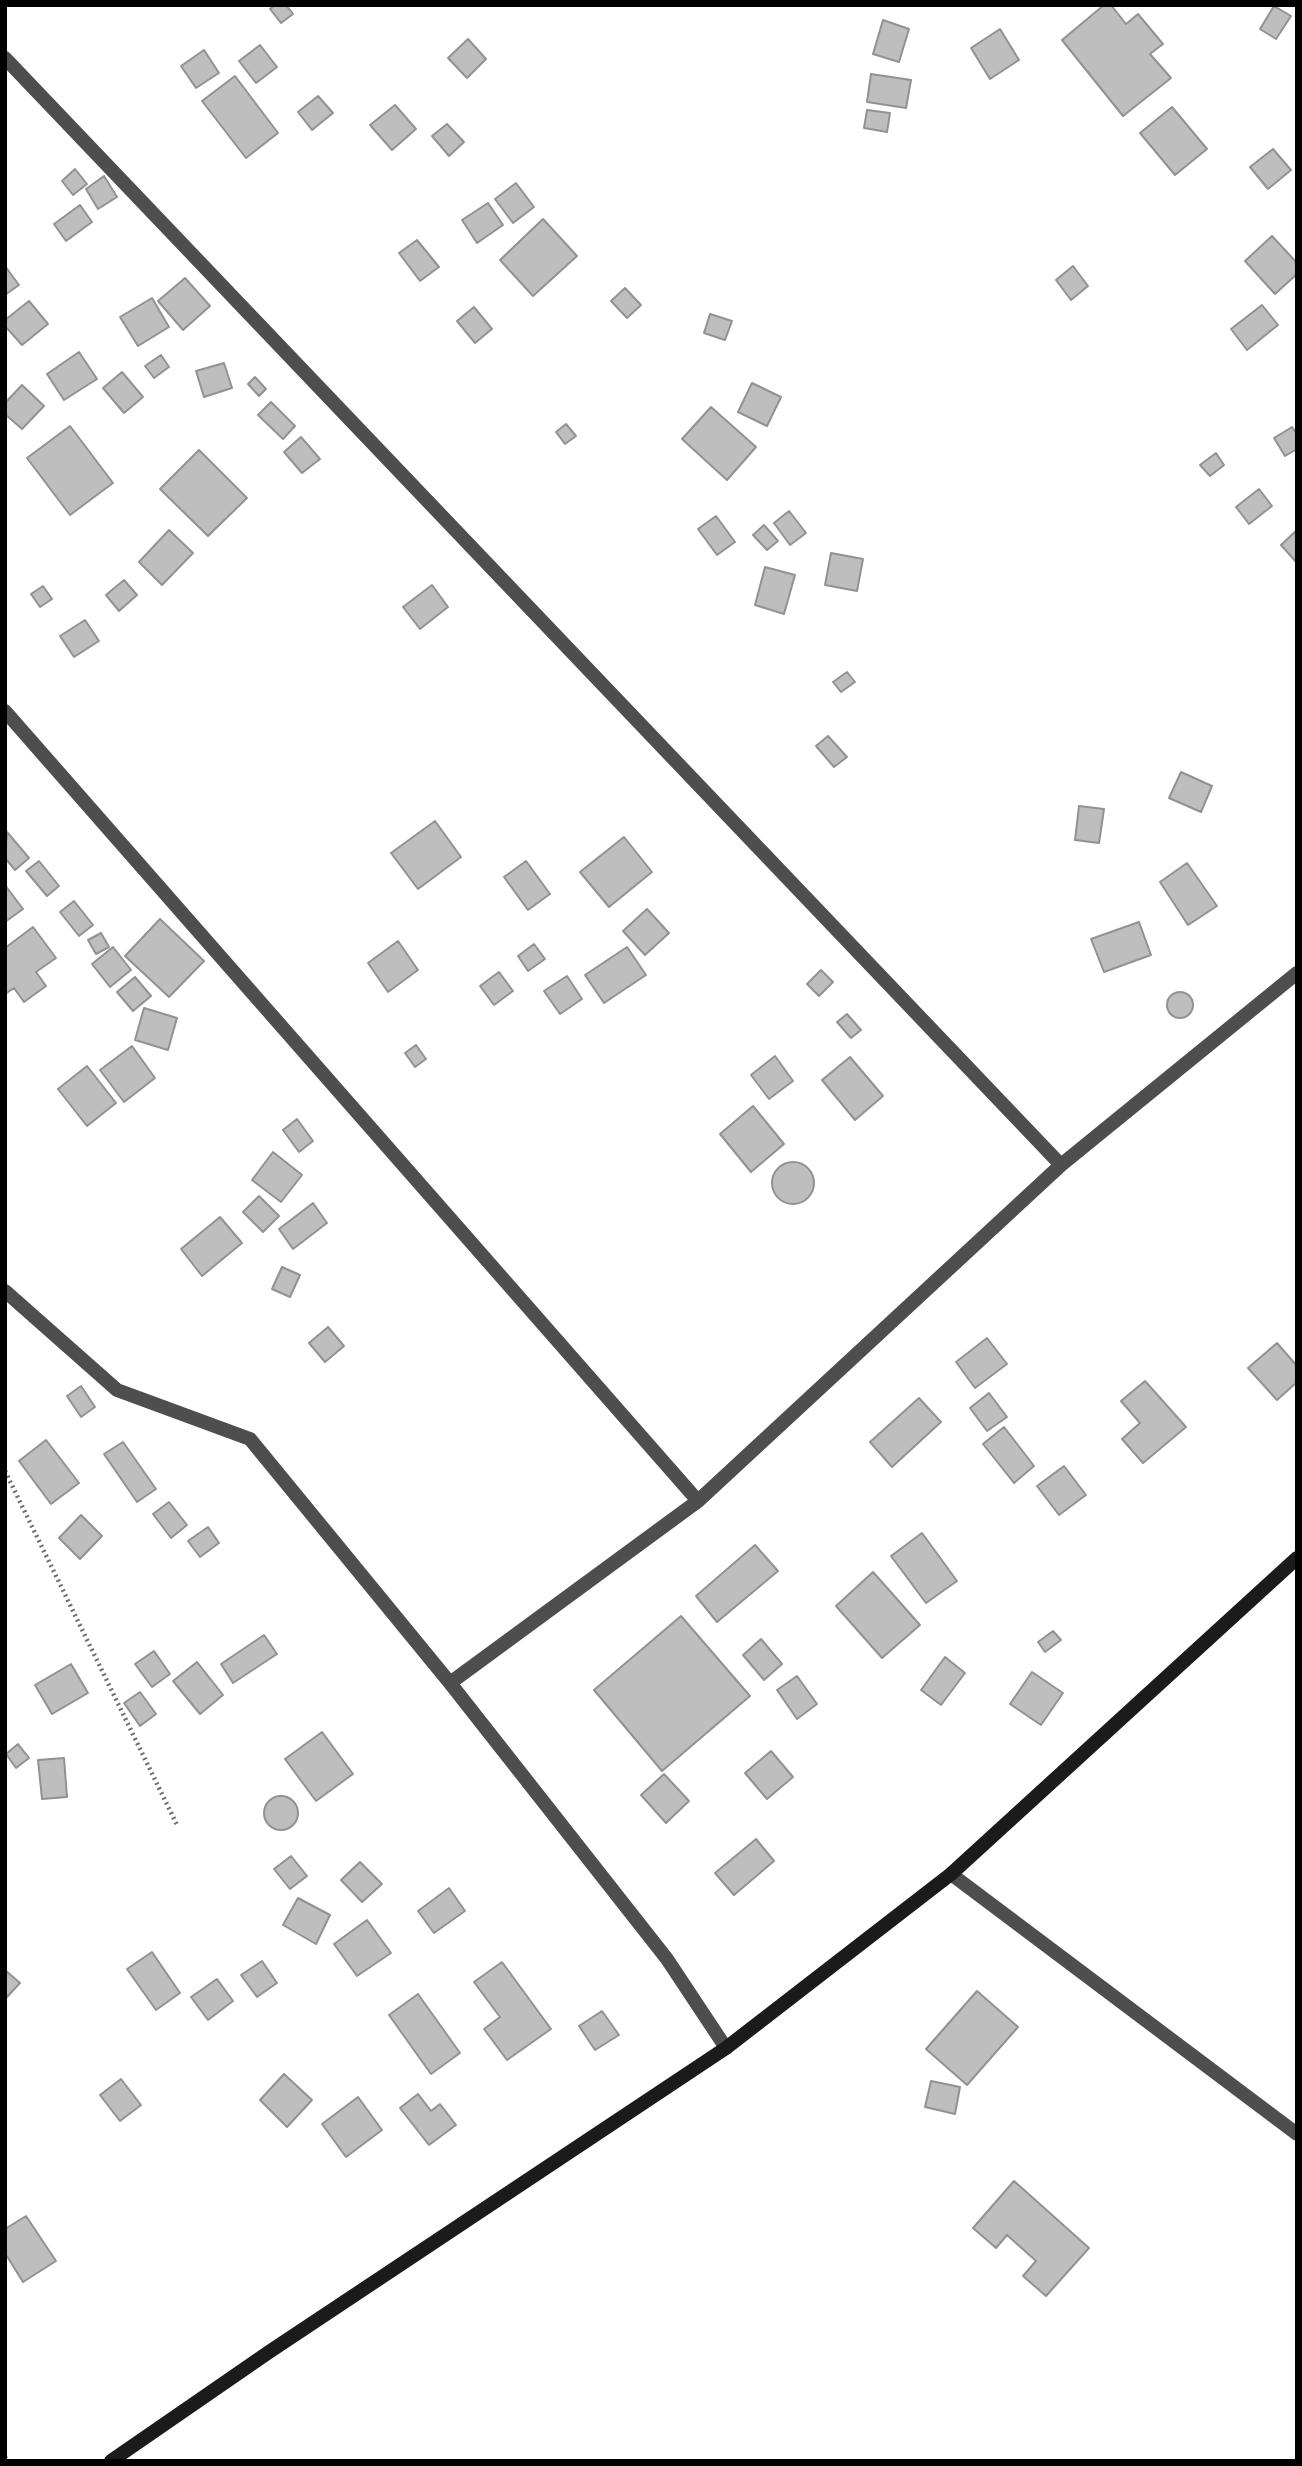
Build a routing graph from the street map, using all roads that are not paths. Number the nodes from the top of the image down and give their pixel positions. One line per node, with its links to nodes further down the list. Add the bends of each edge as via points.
1 (5, 58): 4 (street)
2 (5, 712): 6 (street)
3 (1297, 973): 4 (street)
4 (1061, 1164): 6 (street)
5 (5, 1291): 8 (street, via 117,1390 250,1440)
6 (698, 1501): 8 (street)
7 (1297, 1558): 9 (street)
8 (450, 1683): 10 (street, via 667,1959)
9 (951, 1874): 10 (street); 11 (street)
10 (726, 2048): 12 (street)
11 (1297, 2134)
12 (111, 2461)

